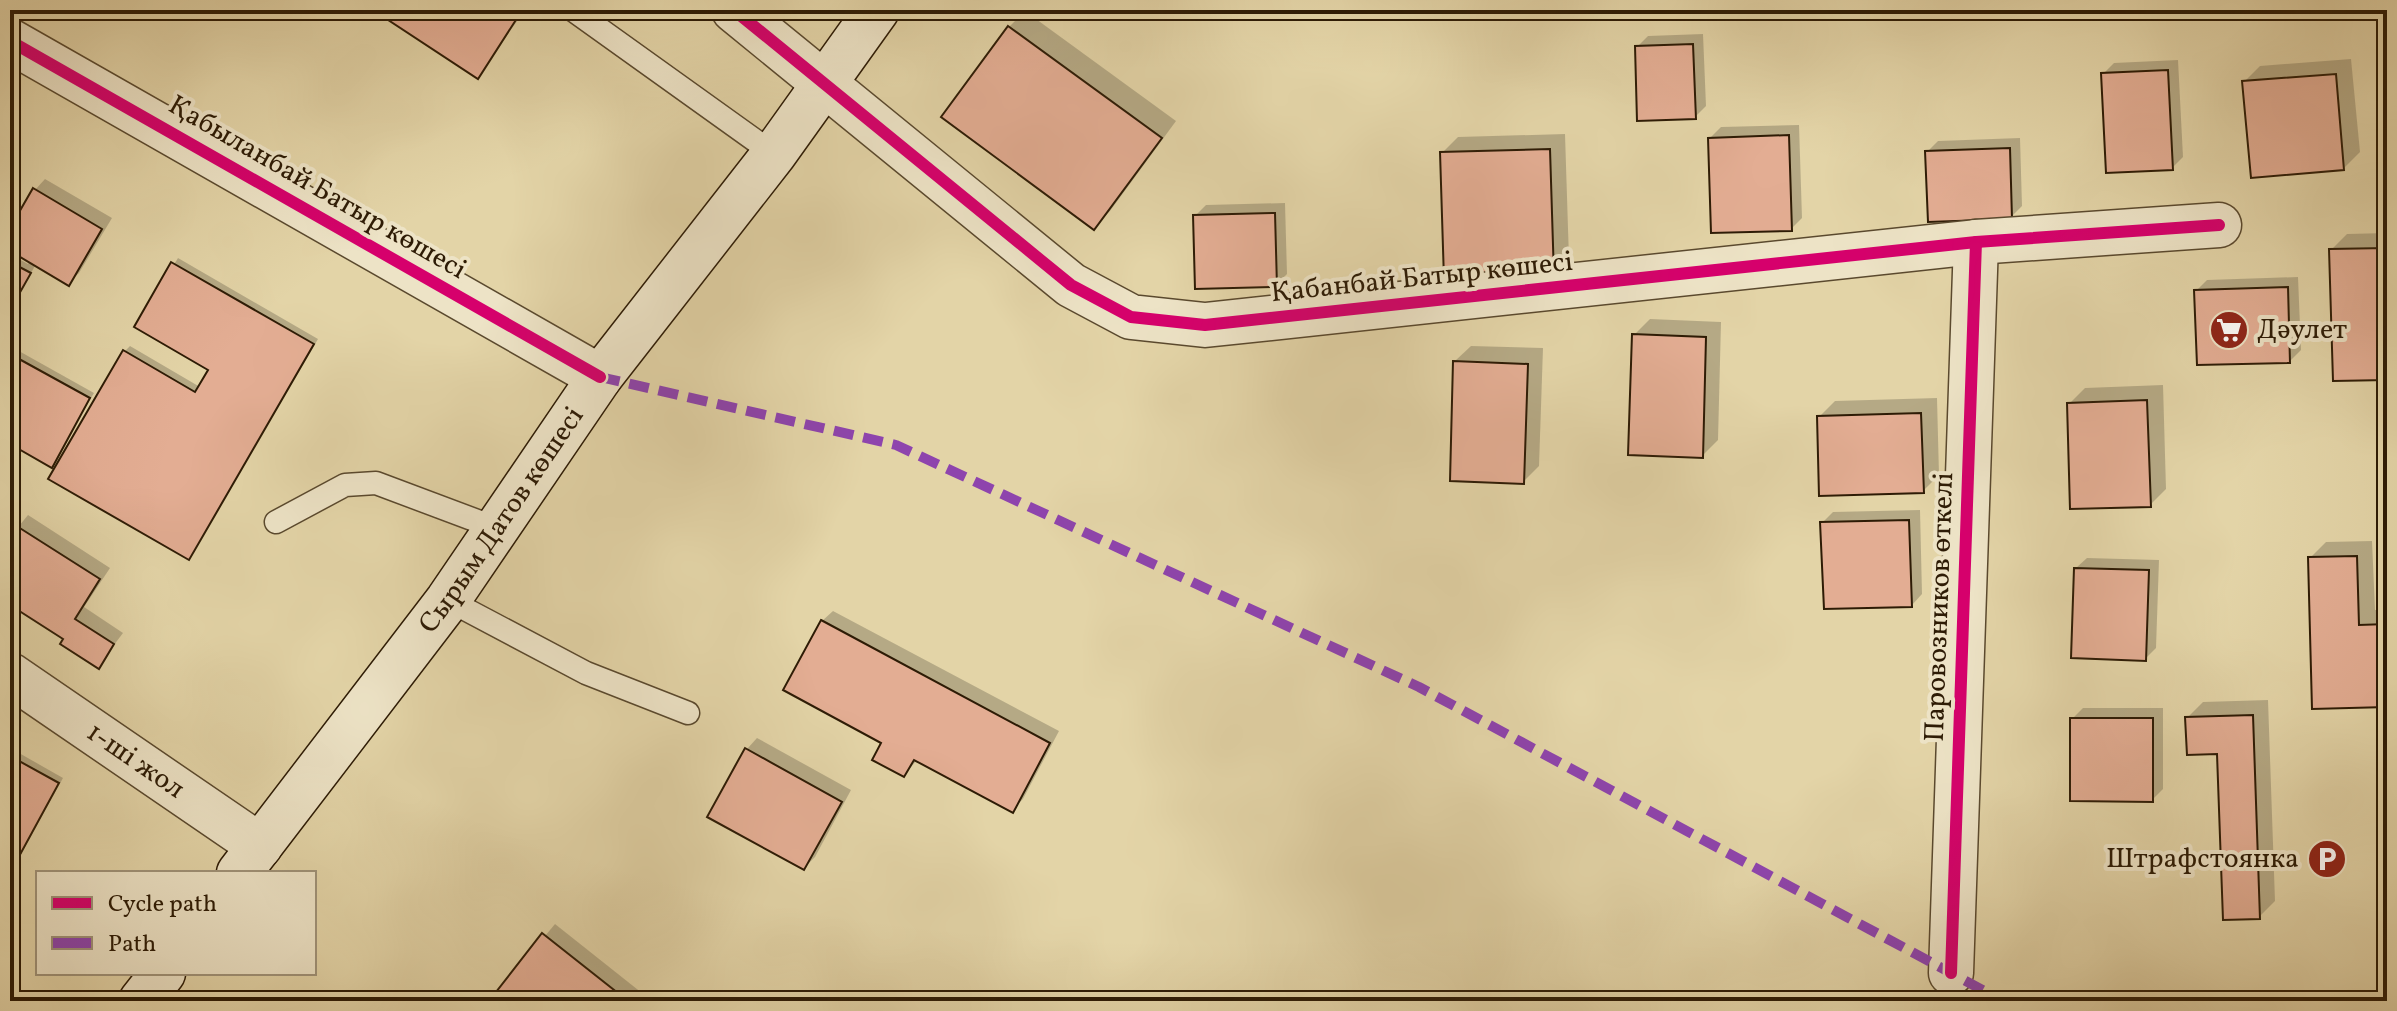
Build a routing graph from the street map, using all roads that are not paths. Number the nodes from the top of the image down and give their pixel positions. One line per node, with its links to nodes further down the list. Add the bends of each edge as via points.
1 (573, 10): 6 (lane)
2 (734, 10): 5 (street, Қабанбай Батыр көшесі)
3 (877, 10): 5 (street, Сырым Датов көшесі)
4 (10, 41): 9 (street, Қабыланбай Батыр көшесі)
5 (825, 82): 6 (street, Сырым Датов көшесі); 8 (street, Қабанбай Батыр көшесі, via 1071,285 1131,317 1205,325)
6 (774, 154): 9 (street, Сырым Датов көшесі)
7 (2219, 225): 8 (street, Қабанбай Батыр көшесі)
8 (1976, 242): 16 (street, Паровозников өткелі)
9 (600, 377): 11 (street, Сырым Датов көшесі)
10 (276, 522): 11 (lane, via 345,485 376,483)
11 (496, 528): 12 (street, Сырым Датов көшесі)
12 (448, 600): 14 (lane, via 586,673); 15 (street, Сырым Датов көшесі)
13 (10, 675): 15 (street, 1-ші жол)
14 (688, 713)
15 (250, 860)
16 (1951, 973)
17 (161, 975): 18 (street)
18 (141, 1001)

